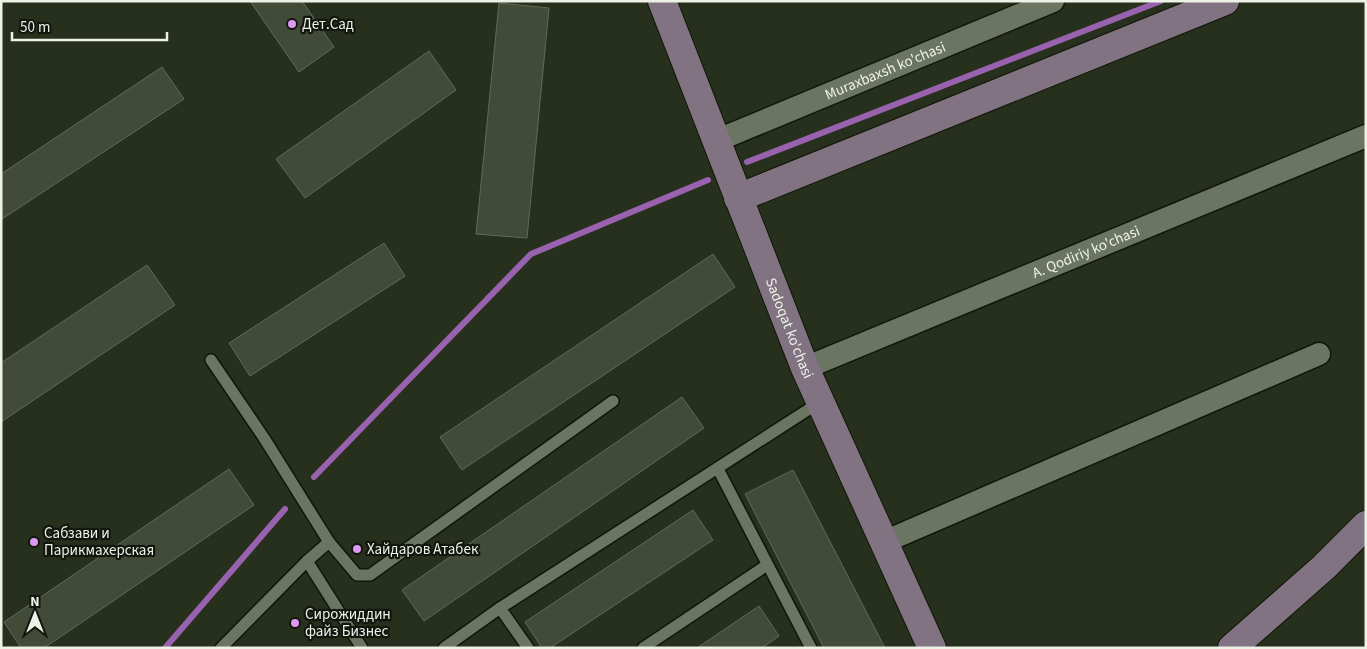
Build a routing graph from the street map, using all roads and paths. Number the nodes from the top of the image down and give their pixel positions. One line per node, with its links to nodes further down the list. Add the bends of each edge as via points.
1 (662, 1): 5 (street, Sadoqat ko'chasi)
2 (1052, 1): 5 (street, Muraxbaxsh ko'chasi)
3 (1225, 1): 6 (street)
4 (1366, 136): 9 (street, A. Qodiriy ko'chasi)
5 (718, 140): 6 (street, Sadoqat ko'chasi)
6 (738, 198): 9 (street, Sadoqat ko'chasi)
7 (1319, 354): 15 (street)
8 (211, 360): 14 (lane)
9 (805, 368): 11 (street, Sadoqat ko'chasi)
10 (613, 401): 14 (lane, via 370,574 358,575)
11 (820, 402): 12 (lane); 15 (street, Sadoqat ko'chasi)
12 (718, 469): 17 (lane); 18 (lane)
13 (1366, 525): 26 (street, via 1324,567)
14 (329, 542): 16 (lane)
15 (884, 542): 25 (street, Sadoqat ko'chasi)
16 (307, 561): 19 (lane); 20 (lane)
17 (767, 565): 23 (lane); 24 (lane)
18 (500, 608): 21 (lane); 22 (lane)
19 (221, 648)
20 (362, 648)
21 (444, 648)
22 (528, 648)
23 (644, 648)
24 (811, 648)
25 (932, 648)
26 (1232, 648)

